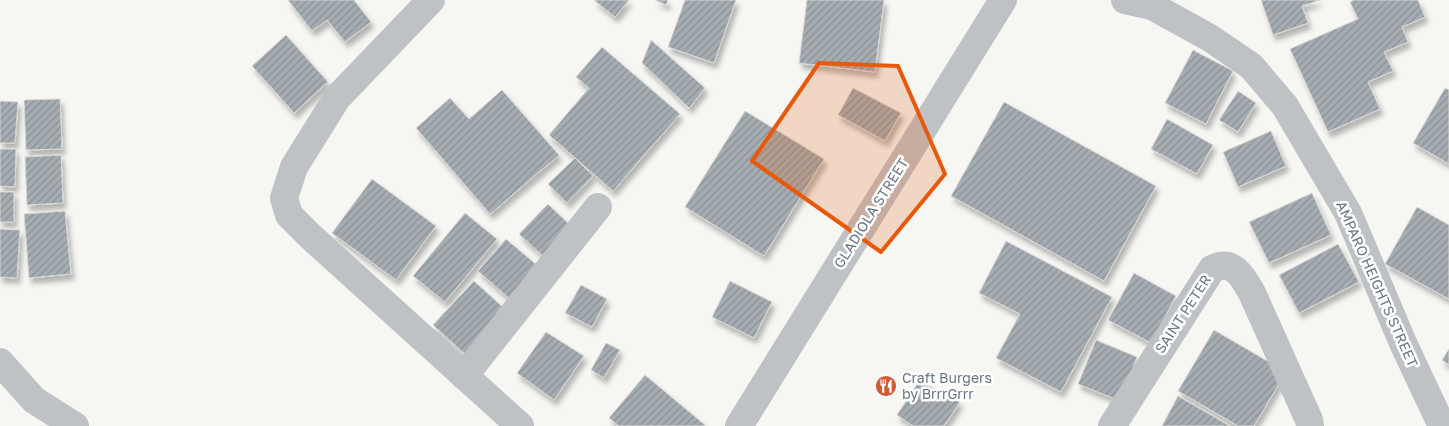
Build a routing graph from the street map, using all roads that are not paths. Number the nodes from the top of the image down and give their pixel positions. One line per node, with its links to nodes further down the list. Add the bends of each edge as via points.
1 (431, 0): 6 (street, via 337,98 294,167 284,198 289,216)
2 (1003, 0): 9 (street, GLADIOLA STREET)
3 (1125, 0): 12 (street, AMPARO HEIGHTS STREET, via 1152,6 1218,44 1251,66 1286,106 1348,213)
4 (598, 207): 6 (street)
5 (0, 362): 7 (street, via 34,400)
6 (464, 376): 8 (street)
7 (75, 426)
8 (520, 426)
9 (739, 426)
10 (1112, 426): 11 (street, SAINT PETER, via 1212,269 1219,265 1228,266 1243,276)
11 (1310, 426)
12 (1442, 426)

